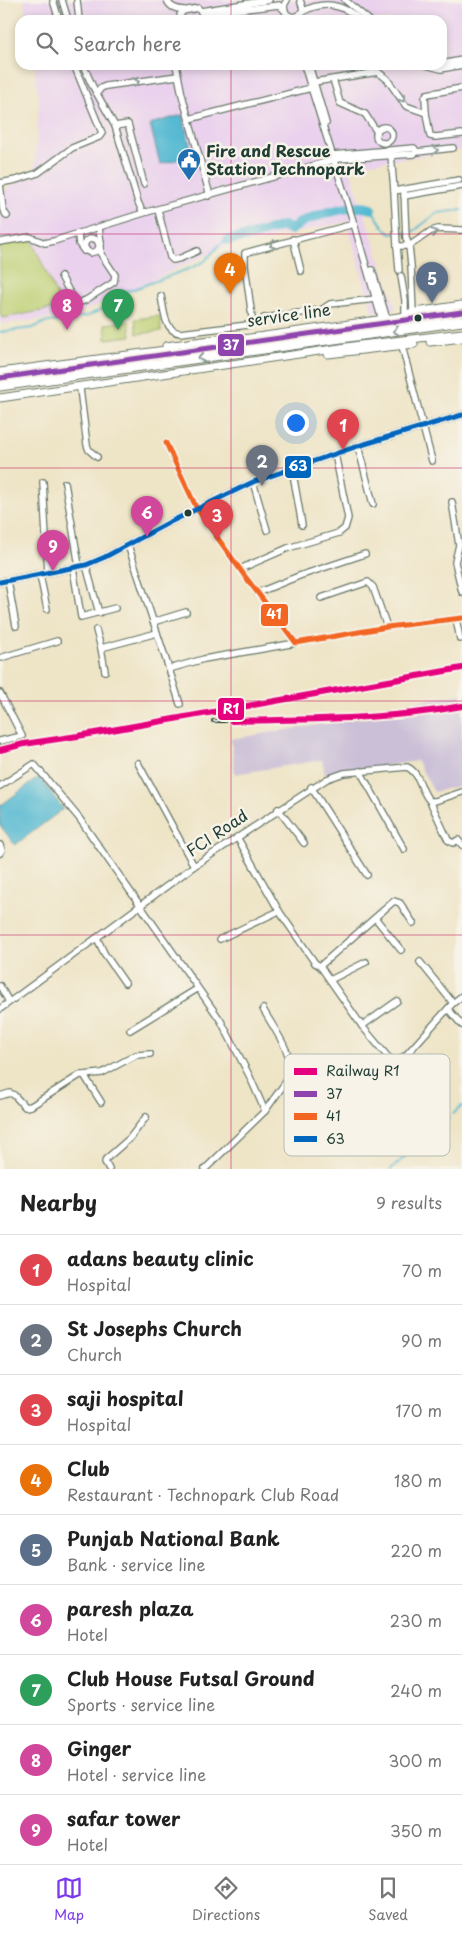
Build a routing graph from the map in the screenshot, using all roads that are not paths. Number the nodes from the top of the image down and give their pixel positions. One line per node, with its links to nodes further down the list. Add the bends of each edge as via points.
1 (53, 0): 12 (street)
2 (62, 0): 13 (street)
3 (77, 0): 14 (street)
4 (168, 0): 9 (street, via 172,7)
5 (269, 0): 16 (street)
6 (300, 0): 11 (street)
7 (345, 0): 20 (street)
8 (286, 1): 10 (street)
9 (184, 10): 15 (street); 16 (street, via 198,8)
10 (285, 11): 16 (street, via 279,5); 17 (street)
11 (302, 12): 18 (street); 19 (street, via 318,1 341,5)
12 (58, 15)
13 (66, 15)
14 (78, 15)
15 (180, 15)
16 (201, 15)
17 (290, 15)
18 (298, 15)
19 (354, 15)
20 (363, 15)
21 (462, 60): 22 (street)
22 (447, 63)
23 (462, 65): 24 (street)
24 (447, 68)
25 (76, 70): 49 (street, via 102,133 100,137 72,148 38,173)
26 (86, 70): 34 (street)
27 (176, 70): 30 (street)
28 (306, 70): 32 (street)
29 (310, 70): 32 (street)
30 (177, 76): 34 (street, one-way to 30, via 106,86); 36 (street)
31 (333, 79): 32 (street); 35 (street, one-way to 35, via 378,72 406,106); 38 (street, via 340,104 365,114)
32 (312, 85): 36 (street); 48 (street)
33 (462, 88): 35 (street, via 427,94)
34 (97, 93): 37 (street)
35 (426, 113): 39 (street, via 430,136)
36 (189, 119): 54 (street)
37 (115, 126): 51 (street, via 128,124); 57 (street, via 138,202 142,211)
38 (377, 132): 40 (street, via 386,128); 41 (street)
39 (462, 134)
40 (392, 135): 41 (street, via 387,142); 43 (street)
41 (379, 142): 44 (street)
42 (453, 148): 46 (street, one-way to 42)
43 (399, 149): 45 (street); 46 (street, via 414,148)
44 (379, 150): 45 (street); 48 (street)
45 (389, 150): 47 (street)
46 (417, 152): 47 (street)
47 (392, 156): 48 (street); 52 (street)
48 (335, 157): 54 (street); 55 (street)
49 (0, 183): 58 (street, via 3,210)
50 (458, 183): 53 (street)
51 (144, 184)
52 (394, 191): 53 (street); 66 (street)
53 (404, 193): 67 (street)
54 (208, 196): 56 (street)
55 (348, 200): 59 (street); 59 (street)
56 (158, 210): 57 (street); 68 (street, via 170,257 173,260)
57 (147, 212): 60 (street)
58 (7, 216)
59 (355, 222): 63 (street); 73 (street); 78 (street)
60 (99, 228): 62 (street); 65 (street)
61 (462, 230): 67 (street, one-way to 61, via 438,229)
62 (78, 235): 64 (street, via 45,243 30,237); 69 (street, via 82,249)
63 (293, 239): 70 (street); 72 (street, one-way to 72, via 244,254 252,317 248,325 173,332 168,328)
64 (0, 242)
65 (100, 244): 69 (street, via 95,252); 69 (street, via 95,239 88,239 84,246); 71 (street, via 101,254 116,275 114,282 78,303 74,302)
66 (397, 244): 67 (street); 77 (street)
67 (409, 246): 75 (street)
68 (197, 251)
69 (88, 252)
70 (301, 271)
71 (60, 276)
72 (161, 296)
73 (376, 299): 78 (street); 79 (street, via 330,304 321,310)
74 (462, 306): 75 (main road, service line); 84 (main road)
75 (413, 312): 77 (main road, service line)
76 (462, 312): 85 (highway)
77 (405, 313): 78 (main road, service line)
78 (383, 316): 84 (main road, service line)
79 (264, 318)
80 (462, 321): 86 (highway, one-way to 86)
81 (462, 333): 88 (main road)
82 (462, 338): 83 (main road)
83 (402, 346): 87 (main road); 91 (street)
84 (0, 370)
85 (0, 378)
86 (0, 386)
87 (80, 390): 89 (main road); 95 (street, via 87,445)
88 (0, 398)
89 (0, 402)
90 (461, 417): 91 (main road)
91 (424, 427): 93 (main road); 96 (street)
92 (166, 443): 103 (street)
93 (358, 446): 94 (main road); 102 (street)
94 (335, 454): 97 (main road); 109 (street, via 348,518 346,528 339,534 288,548)
95 (97, 457)
96 (432, 461)
97 (292, 468): 99 (main road); 104 (street)
98 (42, 482): 110 (street)
99 (253, 482): 103 (main road); 105 (street)
100 (65, 483): 108 (street)
101 (452, 502): 114 (street, via 459,544 455,562)
102 (373, 504)
103 (197, 509): 106 (main road); 109 (street)
104 (302, 525)
105 (267, 530)
106 (128, 545): 108 (main road, via 105,558); 121 (street)
107 (365, 554): 113 (street)
108 (79, 566): 110 (main road); 119 (street); 119 (street, via 81,617)
109 (240, 569): 113 (street)
110 (48, 573): 111 (main road)
111 (40, 575): 112 (main road); 117 (street)
112 (4, 582): 122 (street)
113 (257, 592): 128 (street)
114 (462, 592)
115 (322, 598): 123 (street, via 368,582 373,587)
116 (115, 608): 119 (street)
117 (46, 609)
118 (186, 612): 121 (street)
119 (99, 613)
120 (459, 618): 123 (street); 126 (street)
121 (153, 622): 125 (street)
122 (16, 626)
123 (387, 627): 128 (street)
124 (96, 630): 129 (street)
125 (157, 633): 129 (street); 131 (street)
126 (460, 639)
127 (57, 640): 130 (street)
128 (296, 643): 131 (street, via 204,659)
129 (101, 648): 132 (street)
130 (0, 658)
131 (169, 669): 134 (street)
132 (105, 671)
133 (0, 693): 135 (street, via 22,736)
134 (180, 704)
135 (0, 741)
136 (138, 763): 149 (street)
137 (360, 771): 139 (street, FCI Road, via 326,779); 141 (street, FCI Road, via 398,767 412,769); 147 (street)
138 (0, 786): 151 (street, via 34,764 79,818)
139 (311, 788): 142 (street, FCI Road); 150 (street)
140 (462, 792): 141 (street)
141 (430, 801): 146 (street, via 448,840 453,843 458,840)
142 (278, 809): 143 (street, FCI Road); 144 (street)
143 (237, 837): 149 (street, FCI Road); 152 (street)
144 (304, 843)
145 (0, 845): 148 (street)
146 (462, 845)
147 (404, 849)
148 (0, 853)
149 (194, 866): 151 (street, FCI Road)
150 (367, 875)
151 (141, 906): 155 (street, FCI Road); 164 (street)
152 (279, 911): 156 (street); 160 (street)
153 (376, 919): 154 (street, via 394,901 398,901); 157 (street); 160 (street)
154 (413, 923)
155 (98, 938): 162 (street, via 104,953); 167 (street, FCI Road)
156 (220, 939)
157 (401, 950)
158 (366, 962): 161 (street)
159 (420, 962): 168 (street)
160 (320, 966): 161 (street)
161 (330, 980): 172 (street)
162 (125, 983)
163 (0, 986): 167 (street)
164 (197, 989): 174 (street); 183 (street, via 221,1021)
165 (462, 996): 168 (street)
166 (397, 1001): 172 (street)
167 (9, 1002): 169 (street, FCI Road)
168 (453, 1003): 171 (street)
169 (0, 1009)
170 (263, 1009): 176 (street)
171 (448, 1009): 173 (street); 178 (street)
172 (362, 1026): 177 (street)
173 (462, 1026)
174 (130, 1030)
175 (150, 1054): 179 (street, via 136,1055 102,1073)
176 (288, 1054)
177 (385, 1054)
178 (406, 1054)
179 (84, 1075): 181 (street, via 25,1108 10,1093); 182 (street)
180 (284, 1085): 183 (street)
181 (0, 1096)
182 (101, 1102)
183 (265, 1112): 186 (street)
184 (146, 1117): 185 (street, via 130,1138 106,1159)
185 (109, 1169)
186 (205, 1169)

